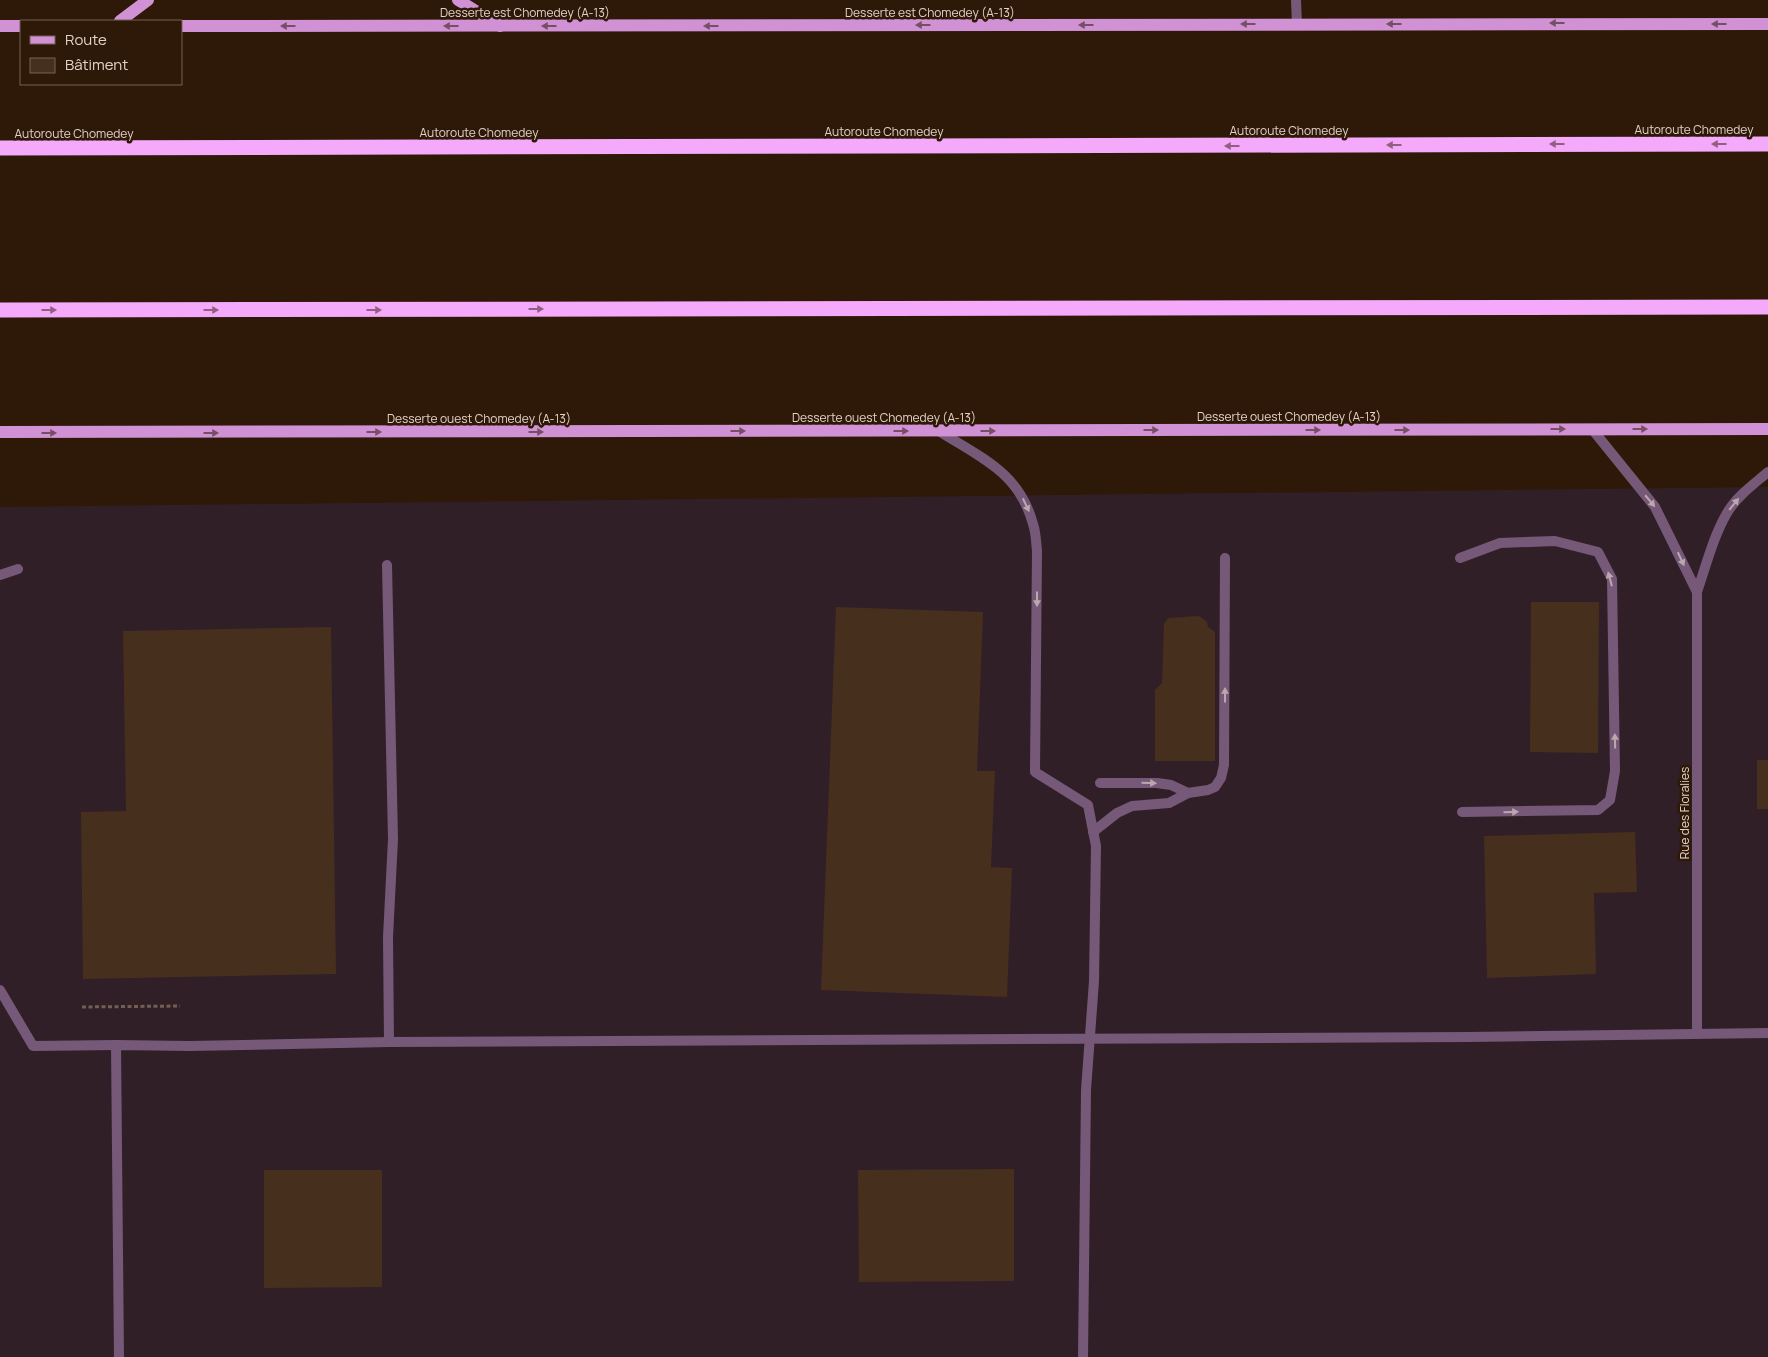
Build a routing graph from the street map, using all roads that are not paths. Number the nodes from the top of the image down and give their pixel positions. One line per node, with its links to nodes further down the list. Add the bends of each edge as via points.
1 (148, 0): 4 (main road)
2 (458, 0): 10 (main road)
3 (1296, 0): 5 (street)
4 (121, 20)
5 (1297, 24): 6 (main road, Desserte est Chomedey (A-13), one-way to 5); 10 (main road, Desserte est Chomedey (A-13), one-way to 10)
6 (1768, 24)
7 (0, 26): 8 (main road)
8 (20, 26)
9 (182, 26): 10 (main road, Desserte est Chomedey (A-13), one-way to 9)
10 (500, 26)
11 (1768, 144): 12 (highway, Autoroute Chomedey, one-way to 12)
12 (0, 148)
13 (1768, 307): 14 (highway, one-way to 13)
14 (0, 310)
15 (1592, 429): 16 (main road, Desserte ouest Chomedey (A-13), one-way to 16); 17 (main road, Desserte ouest Chomedey (A-13), one-way to 15); 25 (street, one-way to 25, via 1655,507)
16 (1768, 429)
17 (939, 431): 18 (main road, Desserte ouest Chomedey (A-13), one-way to 17); 29 (street, one-way to 29, via 1008,477 1028,507 1037,551 1035,772 1088,805)
18 (0, 432)
19 (1768, 472): 25 (street, one-way to 19, via 1728,512 1739,497)
20 (1225, 558): 27 (street, one-way to 20, via 1215,787 1224,765)
21 (1460, 558): 28 (street, one-way to 21, via 1598,810 1610,800 1615,771 1612,579 1598,552 1555,541 1500,544)
22 (387, 565): 34 (street, via 393,839 388,937)
23 (18, 569): 24 (street)
24 (0, 575)
25 (1697, 592): 32 (street, Rue des Floralies)
26 (1100, 783): 27 (street, one-way to 27, via 1157,783)
27 (1188, 793): 29 (street, via 1170,803 1132,806)
28 (1462, 812)
29 (1093, 832): 33 (street, via 1096,846)
30 (0, 990): 35 (street, via 33,1046)
31 (1768, 1033): 32 (street)
32 (1697, 1034): 33 (street)
33 (1090, 1039): 34 (street); 37 (street, via 1086,1090)
34 (389, 1042): 35 (street)
35 (116, 1045): 36 (street)
36 (119, 1357)
37 (1083, 1357)

